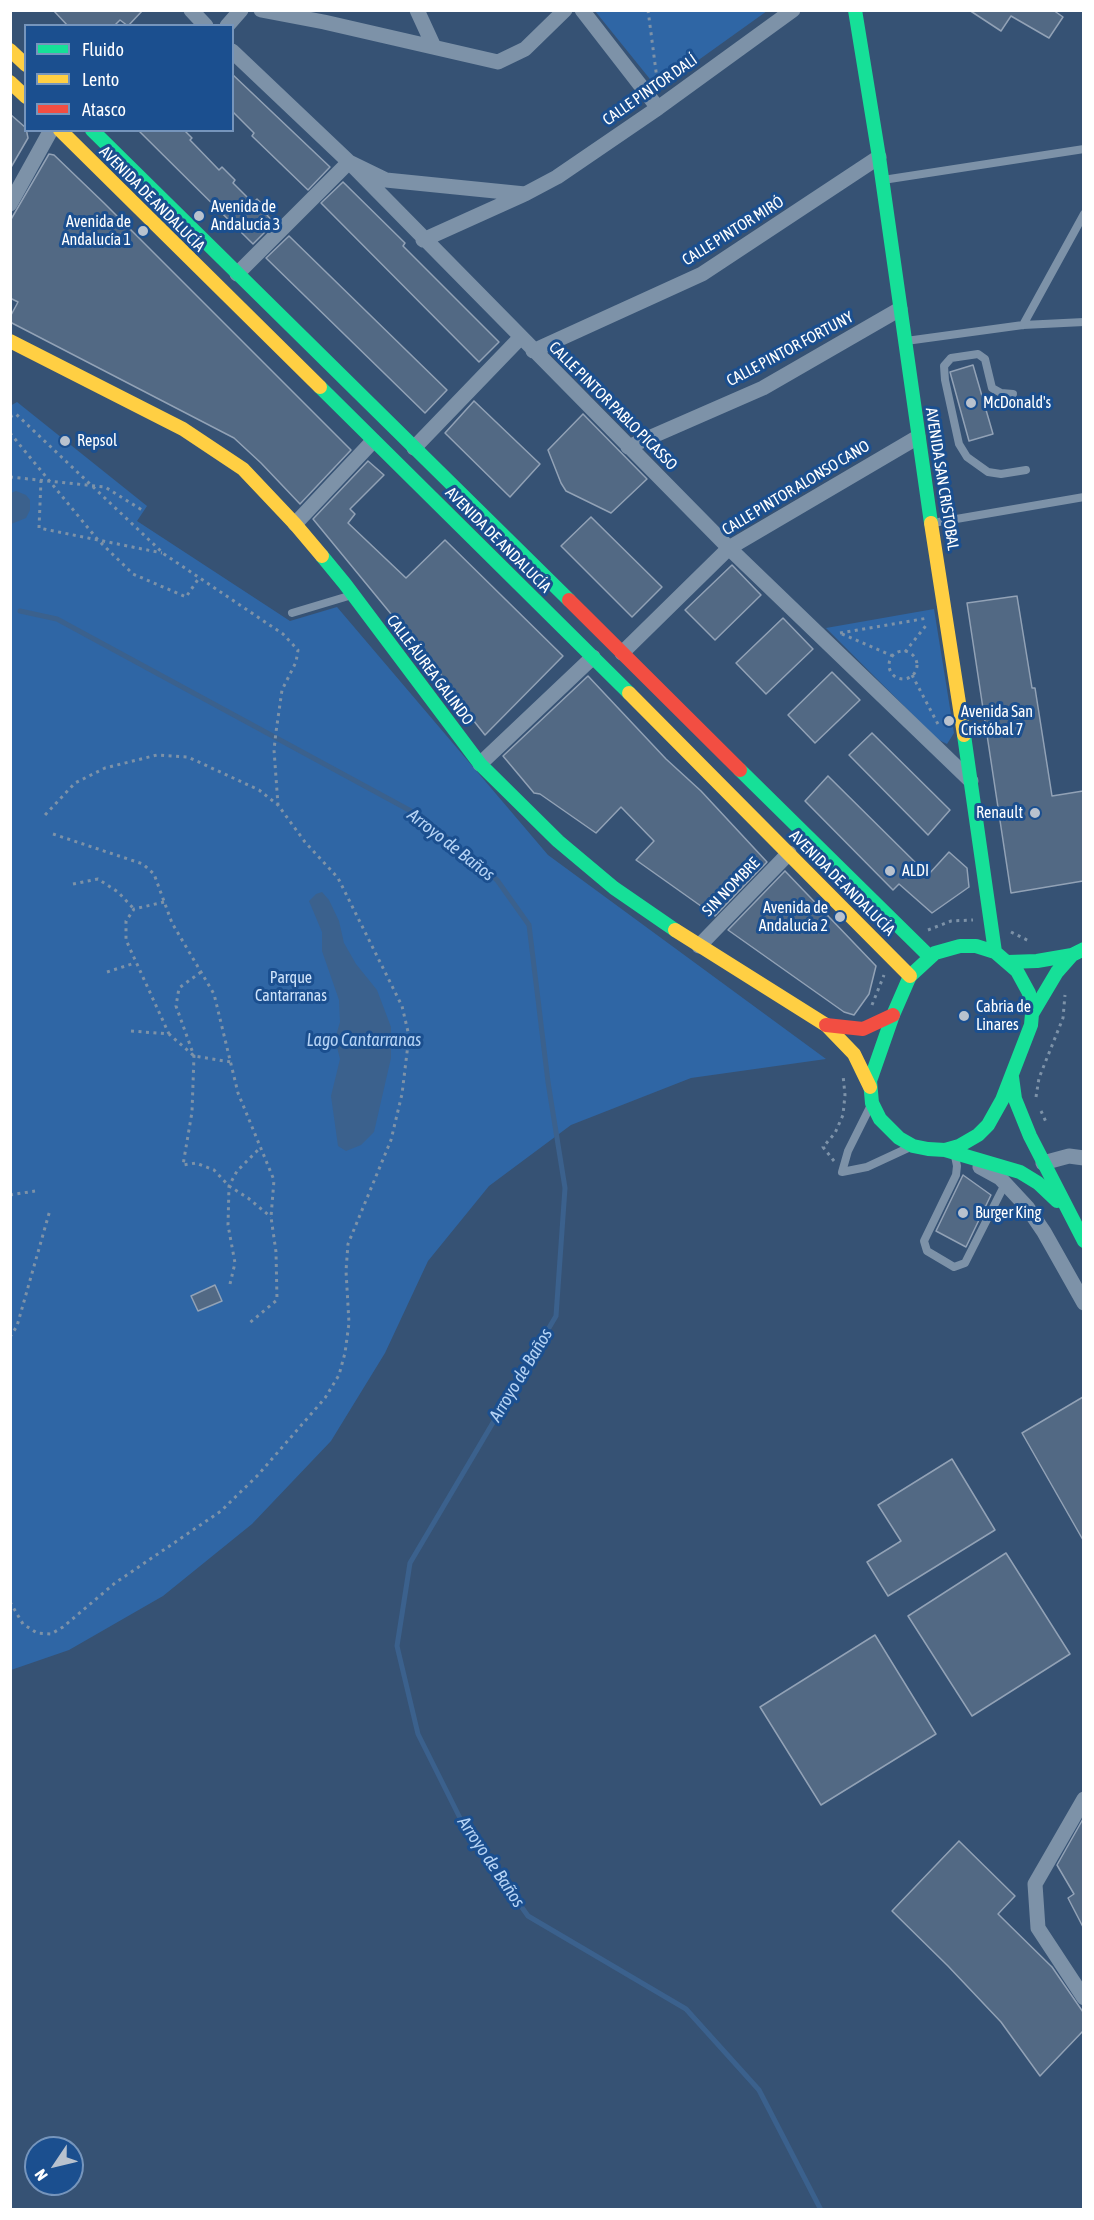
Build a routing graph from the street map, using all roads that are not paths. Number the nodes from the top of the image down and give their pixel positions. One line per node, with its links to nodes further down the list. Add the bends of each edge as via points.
1 (190, 10): 11 (street)
2 (241, 10): 12 (street)
3 (261, 10): 10 (street)
4 (347, 10): 10 (street)
5 (417, 10): 13 (street)
6 (565, 10): 13 (street, via 525,49 498,62)
7 (582, 10): 19 (street)
8 (793, 10): 19 (street, CALLE PINTOR DALÍ)
9 (855, 10): 24 (main road, AVENIDA SAN CRISTOBAL)
10 (330, 19): 13 (street)
11 (204, 24)
12 (229, 24)
13 (435, 47)
14 (10, 50): 16 (main road)
15 (234, 53): 25 (street, CALLE PINTOR PABLO PICASSO)
16 (24, 63)
17 (10, 82): 18 (main road)
18 (24, 95)
19 (658, 108): 27 (street, CALLE PINTOR DALÍ, via 557,177)
20 (50, 132): 28 (street)
21 (62, 132): 41 (main road, AVENIDA DE ANDALUCÍA)
22 (94, 132): 31 (main road, AVENIDA DE ANDALUCÍA)
23 (1083, 149): 26 (lane)
24 (879, 157): 26 (main road, AVENIDA SAN CRISTOBAL); 38 (street, CALLE PINTOR MIRÓ, via 702,274)
25 (349, 162): 27 (street, via 386,180); 30 (street, CALLE PINTOR PABLO PICASSO); 31 (street)
26 (882, 180): 32 (main road, AVENIDA SAN CRISTOBAL)
27 (525, 194): 30 (street, CALLE PINTOR DALÍ)
28 (10, 204)
29 (1083, 214): 34 (lane)
30 (423, 240): 35 (street, CALLE PINTOR PABLO PICASSO)
31 (237, 274): 43 (main road, AVENIDA DE ANDALUCÍA)
32 (900, 309): 37 (main road, AVENIDA SAN CRISTOBAL); 42 (street, CALLE PINTOR FORTUNY, via 763,387)
33 (1083, 322): 34 (lane)
34 (1023, 325): 37 (lane)
35 (520, 338): 38 (street, CALLE PINTOR PABLO PICASSO); 43 (street)
36 (10, 341): 46 (main road, CALLE ÁUREA GALINDO, via 183,429 243,469)
37 (905, 341): 40 (main road, AVENIDA SAN CRISTOBAL)
38 (533, 351): 42 (street, CALLE PINTOR PABLO PICASSO)
39 (1013, 394): 44 (lane, via 992,388 985,359 978,354 951,358 944,366 959,444 967,458 988,472)
40 (918, 436): 47 (main road, AVENIDA SAN CRISTOBAL); 48 (street, CALLE PINTOR ALONSO CANO)
41 (374, 441): 46 (street); 52 (main road, AVENIDA DE ANDALUCÍA)
42 (628, 447): 48 (street, CALLE PINTOR PABLO PICASSO)
43 (414, 448): 51 (main road, AVENIDA DE ANDALUCÍA)
44 (1026, 470)
45 (1083, 497): 47 (lane)
46 (295, 524): 49 (main road, CALLE ÁUREA GALINDO)
47 (932, 524): 54 (main road, AVENIDA SAN CRISTOBAL)
48 (729, 548): 51 (street, CALLE PINTOR ALONSO CANO); 54 (street, CALLE PINTOR PABLO PICASSO)
49 (353, 595): 50 (lane); 53 (main road, CALLE ÁUREA GALINDO)
50 (292, 613)
51 (622, 653): 59 (main road, AVENIDA DE ANDALUCÍA)
52 (593, 657): 53 (street); 55 (main road, AVENIDA DE ANDALUCÍA)
53 (480, 764): 56 (main road, CALLE ÁUREA GALINDO, via 558,841 614,888)
54 (971, 781): 57 (main road, AVENIDA SAN CRISTOBAL)
55 (789, 853): 56 (street, SIN NOMBRE); 61 (main road, AVENIDA DE ANDALUCÍA)
56 (699, 946): 64 (main road, CALLE ÁUREA GALINDO)
57 (995, 952): 59 (main road, via 960,946 943,949); 60 (main road)
58 (1078, 952): 60 (main road, via 1037,961); 62 (main road, via 1057,972)
59 (930, 957): 61 (main road)
60 (1008, 962): 62 (main road, via 1026,986)
61 (910, 976): 63 (main road)
62 (1032, 1014): 65 (main road, via 1028,1037)
63 (893, 1015): 64 (main road, via 863,1029); 66 (main road)
64 (826, 1025): 66 (main road, via 854,1054)
65 (1012, 1076): 69 (main road, via 988,1125); 70 (main road, via 1018,1107)
66 (870, 1087): 67 (main road)
67 (872, 1103): 68 (main road, via 886,1126); 68 (lane, via 842,1172 867,1167)
68 (913, 1146): 69 (main road)
69 (950, 1153): 72 (street); 72 (lane, via 957,1166 956,1175 924,1241 927,1251 954,1267 965,1263); 73 (main road, via 1026,1175 1047,1190)
70 (1040, 1157): 71 (street); 73 (main road)
71 (1083, 1158)
72 (1006, 1184): 75 (street, via 1044,1232)
73 (1068, 1214): 74 (main road)
74 (1083, 1241)
75 (1083, 1303)
76 (1083, 1799): 77 (street, via 1035,1884 1038,1928)
77 (1083, 1998)

